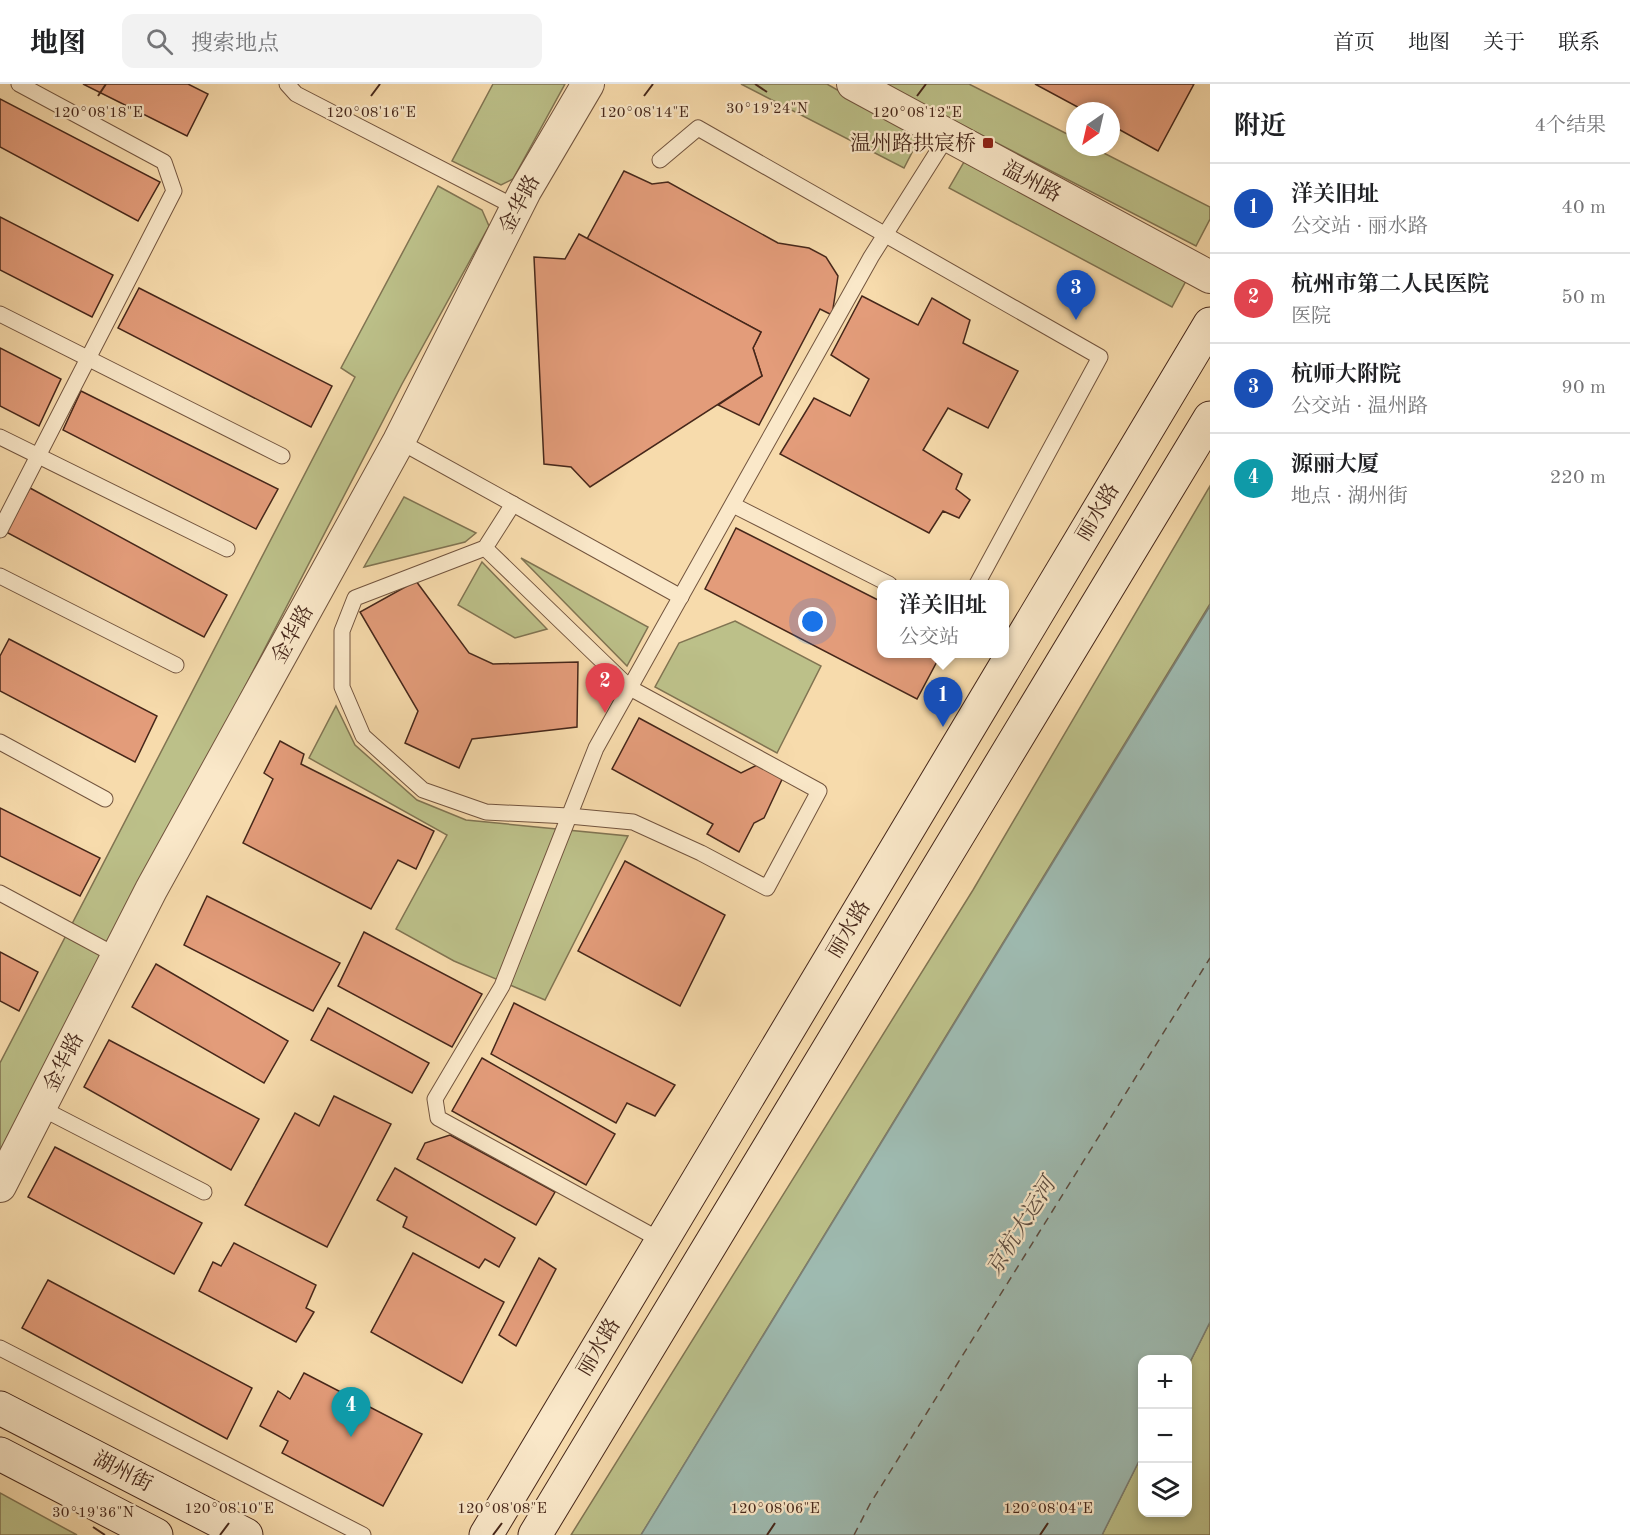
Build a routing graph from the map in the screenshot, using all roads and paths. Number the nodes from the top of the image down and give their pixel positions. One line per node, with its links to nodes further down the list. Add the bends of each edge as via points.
1 (19, 84): 12 (lane, via 165,162 174,191)
2 (287, 84): 7 (lane, via 296,93)
3 (588, 84): 7 (street, 金华路)
4 (853, 84): 5 (street, 温州路)
5 (948, 135): 8 (lane); 9 (street, 温州路)
6 (660, 160): 8 (lane, via 698,128)
7 (517, 208): 15 (street, 金华路)
8 (885, 235): 19 (lane); 25 (lane, via 1100,357)
9 (1210, 277)
10 (0, 314): 12 (lane)
11 (1210, 324): 37 (main road, 丽水路)
12 (88, 359): 16 (lane); 17 (lane)
13 (1210, 418): 45 (main road, 丽水路)
14 (0, 437): 16 (lane)
15 (399, 441): 18 (lane); 33 (street, 金华路)
16 (39, 455): 20 (lane); 22 (lane)
17 (282, 456)
18 (513, 504): 21 (lane); 26 (lane)
19 (733, 505): 24 (lane); 26 (lane)
20 (0, 530)
21 (485, 548): 28 (lane); 31 (lane, via 355,598 342,631 342,687 363,736 423,790 486,812)
22 (227, 549)
23 (1, 578): 27 (lane)
24 (880, 580)
25 (980, 580)
26 (681, 597): 28 (lane)
27 (176, 665)
28 (630, 688): 31 (lane, via 596,748); 31 (lane, via 819,791 766,888 633,822)
29 (0, 742): 30 (lane)
30 (105, 799)
31 (569, 816): 37 (lane, via 502,986 435,1099 438,1118)
32 (0, 893): 33 (lane)
33 (117, 956): 34 (street, 金华路)
34 (39, 1107): 35 (street, 金华路); 36 (lane)
35 (0, 1185)
36 (204, 1192)
37 (662, 1240): 44 (main road, 丽水路)
38 (0, 1348): 43 (lane)
39 (0, 1408): 42 (main road, 湖州街)
40 (0, 1454): 41 (main road, 湖州街)
41 (156, 1535)
42 (246, 1535)
43 (363, 1535)
44 (486, 1535)
45 (535, 1535)

